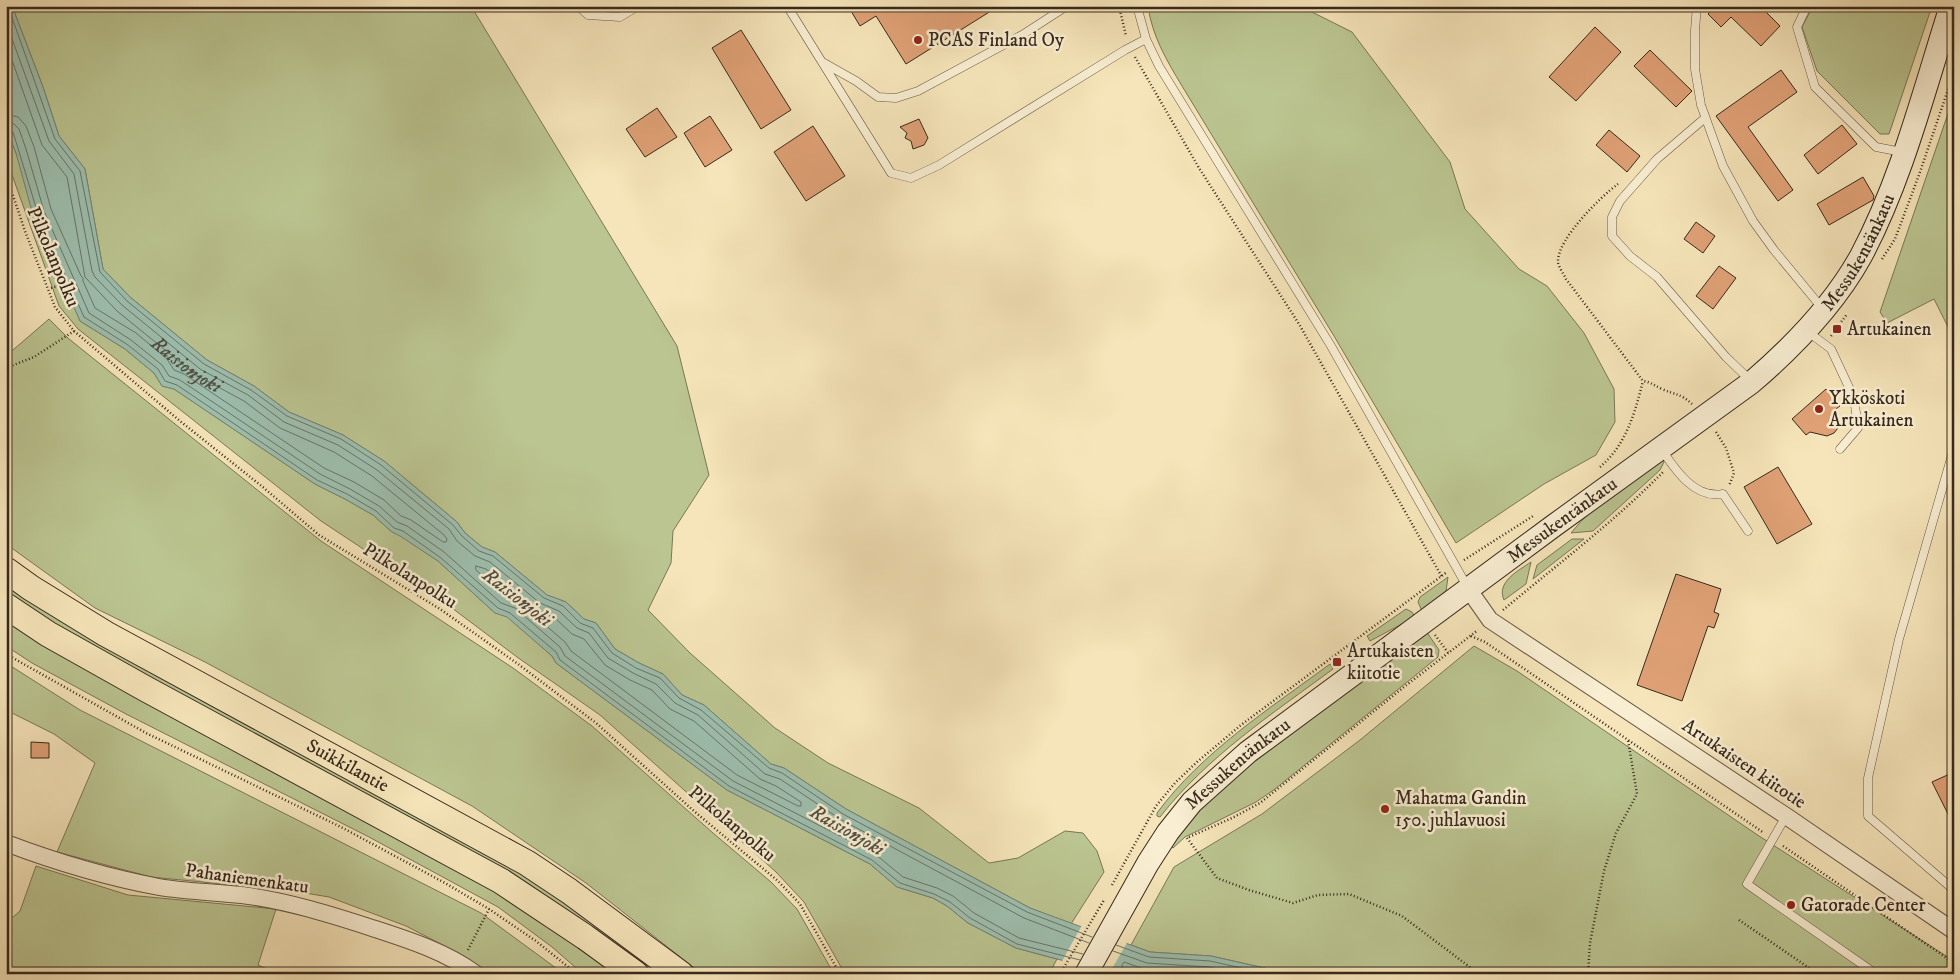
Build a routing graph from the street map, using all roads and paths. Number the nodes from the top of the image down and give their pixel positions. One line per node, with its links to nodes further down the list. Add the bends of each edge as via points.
1 (578, 6): 2 (lane, via 588,15 620,17)
2 (638, 6)
3 (789, 6): 12 (lane)
4 (1067, 6): 12 (lane, via 1022,35 918,90 896,98 878,97)
5 (1119, 6): 11 (path)
6 (1137, 6): 10 (lane)
7 (1697, 6): 13 (lane, via 1695,69)
8 (1806, 6): 14 (lane, via 1797,27 1815,87 1876,147)
9 (1951, 6): 14 (street, Messukentänkatu)
10 (1146, 39): 11 (lane); 34 (lane, via 1158,66 1331,346)
11 (1130, 47): 12 (lane, via 939,165 911,178 892,172); 36 (path, via 1199,168 1299,324)
12 (822, 62)
13 (1705, 118): 19 (lane, via 1723,166 1753,221); 24 (lane, via 1657,159 1620,201 1612,217 1612,236 1630,256 1657,277 1726,357)
14 (1904, 152): 19 (street, Messukentänkatu, via 1891,190 1860,257)
15 (6, 174): 20 (path, Pilkolanpolku, via 55,307)
16 (1622, 182): 23 (path, via 1579,222 1560,248 1558,263 1566,279)
17 (54, 258): 18 (path, via 62,285)
18 (51, 288)
19 (1824, 310): 21 (street, Messukentänkatu)
20 (74, 331): 22 (path, via 34,357); 59 (path, Pilkolanpolku, via 320,535 440,609 596,723 778,881 800,904)
21 (1807, 331): 24 (street, Messukentänkatu); 28 (lane, via 1831,349 1854,398 1858,428)
22 (6, 368)
23 (1643, 381): 25 (path, via 1682,395); 30 (path, via 1621,444)
24 (1752, 382): 27 (street, Messukentänkatu)
25 (1692, 405)
26 (1716, 432): 31 (path, via 1726,448 1734,474)
27 (1661, 448): 31 (lane, via 1692,486 1704,493); 37 (street, Messukentänkatu)
28 (1840, 448)
29 (1954, 448): 48 (lane, via 1899,639 1868,778 1868,816)
30 (1593, 473)
31 (1723, 494): 33 (lane)
32 (1536, 514): 34 (path)
33 (1748, 530)
34 (1456, 566): 37 (lane)
35 (6, 570): 58 (main road, Suikkilantie, via 106,634 527,863)
36 (1442, 577)
37 (1469, 590): 44 (street, Artukaisten kiitotie, via 1490,620); 61 (street, Messukentänkatu, via 1248,752 1192,802 1168,832)
38 (6, 606): 57 (main road, Suikkilantie, via 105,667 501,881)
39 (1470, 636): 43 (path, via 1485,642)
40 (6, 654): 50 (path, via 146,733 341,827)
41 (1332, 657): 42 (path)
42 (1337, 662)
43 (1628, 740): 46 (path); 63 (path, via 1638,794 1616,833 1604,871 1590,943)
44 (1786, 816): 46 (lane); 52 (street, Artukaisten kiitotie)
45 (1187, 838): 62 (path, via 1216,878 1293,903 1318,895 1349,894 1402,916)
46 (1773, 839): 54 (path); 65 (lane, via 1747,884)
47 (6, 843): 53 (street, Pahaniemenkatu, via 51,860 130,881 312,908 409,940)
48 (1954, 890)
49 (1105, 899): 60 (path)
50 (489, 909): 53 (path); 56 (path)
51 (1739, 920): 64 (path)
52 (1954, 931)
53 (460, 963): 55 (street, Pahaniemenkatu)
54 (1954, 963)
55 (476, 974)
56 (577, 974)
57 (636, 974)
58 (681, 974)
59 (840, 974)
60 (1060, 974)
61 (1086, 974)
62 (1479, 974)
63 (1588, 974)
64 (1818, 974)
65 (1876, 974)

